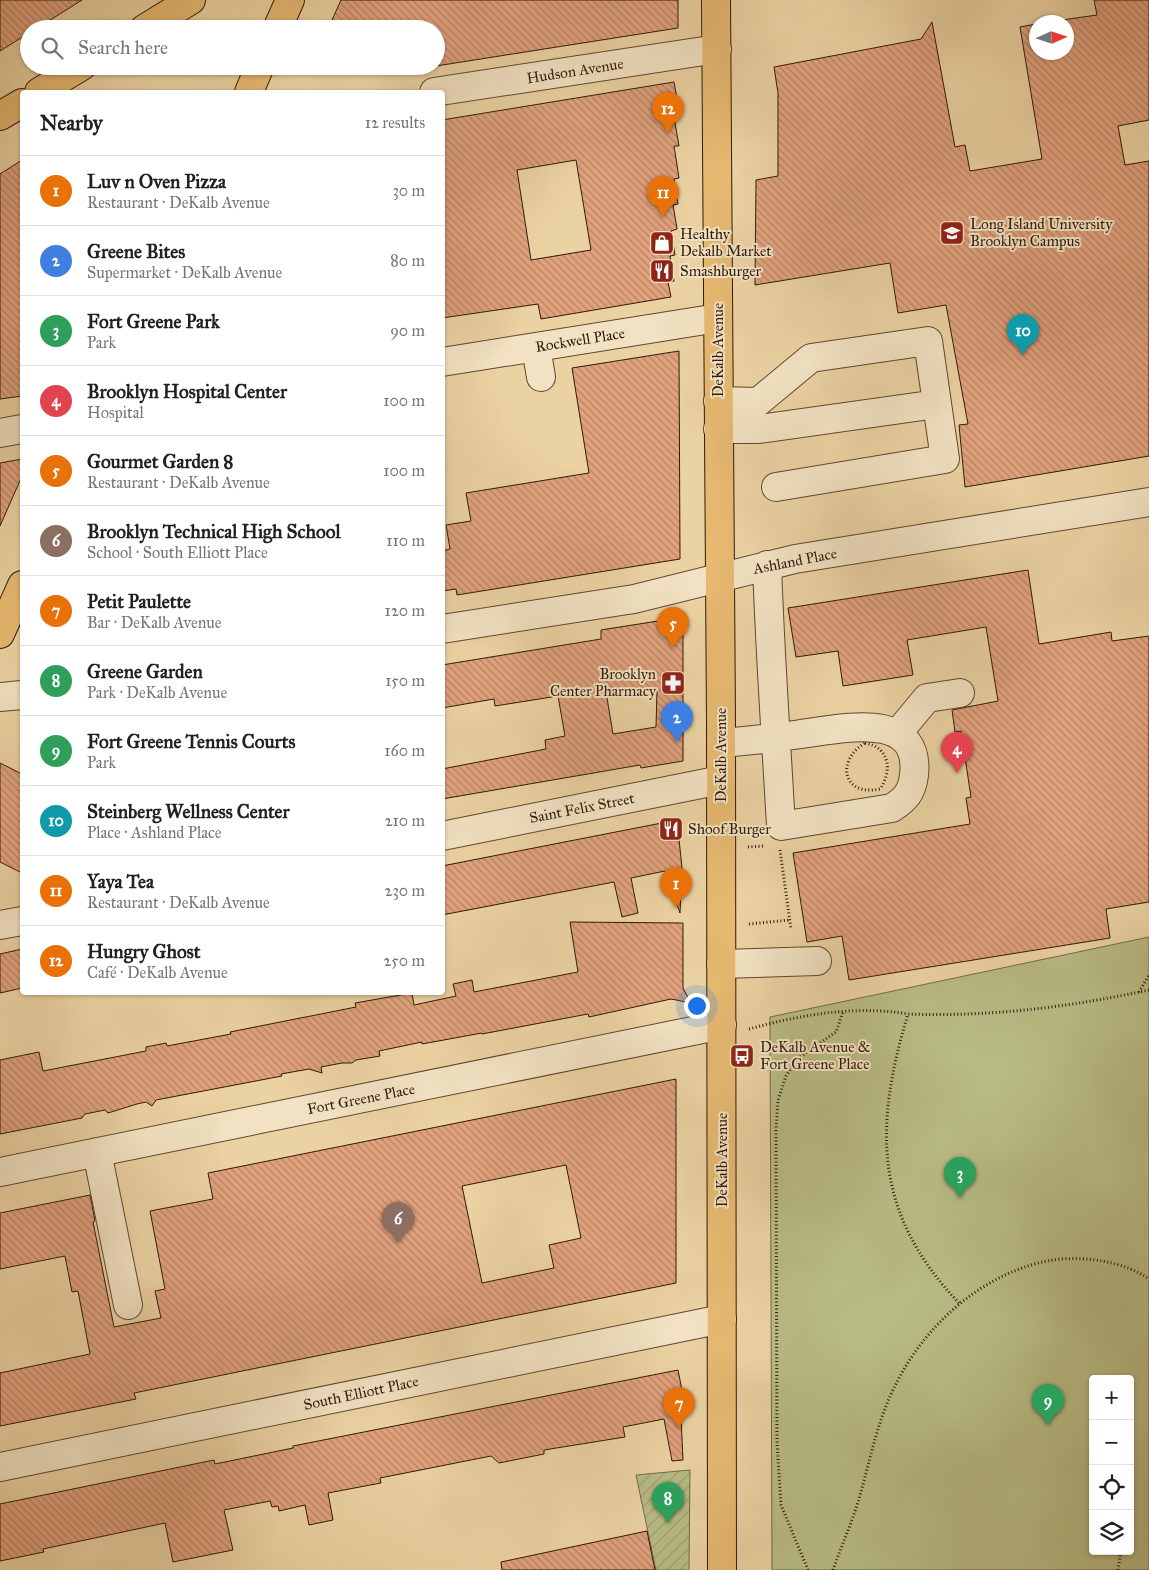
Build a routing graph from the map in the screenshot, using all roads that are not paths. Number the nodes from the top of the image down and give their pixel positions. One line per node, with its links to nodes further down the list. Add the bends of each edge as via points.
1 (191, 0): 4 (main road)
2 (290, 0): 5 (main road)
3 (716, 0): 6 (main road, DeKalb Avenue)
4 (159, 20)
5 (281, 20)
6 (717, 49): 11 (street, Hudson Avenue); 14 (main road, DeKalb Avenue)
7 (67, 75): 9 (main road)
8 (256, 75): 10 (main road)
9 (42, 90)
10 (250, 90)
11 (445, 90)
12 (20, 104): 13 (main road)
13 (0, 116)
14 (718, 318): 15 (street, Rockwell Place); 18 (main road, DeKalb Avenue)
15 (536, 347): 16 (street, Rockwell Place); 17 (street)
16 (445, 362)
17 (541, 377)
18 (718, 401): 19 (street, via 758,402 811,358 928,341); 20 (main road, DeKalb Avenue)
19 (937, 404): 20 (street, via 758,428); 23 (street, via 945,459)
20 (718, 429): 26 (main road, DeKalb Avenue)
21 (20, 430): 22 (street)
22 (0, 433)
23 (776, 487)
24 (1149, 502): 25 (street, Ashland Place)
25 (767, 565): 26 (street, Ashland Place); 34 (street)
26 (720, 577): 28 (street, Ashland Place, via 634,599); 35 (main road, DeKalb Avenue)
27 (20, 589): 29 (main road)
28 (445, 629)
29 (0, 634)
30 (960, 693): 33 (street, via 927,698)
31 (20, 695): 32 (street)
32 (0, 697)
33 (897, 734): 34 (street, via 883,728 856,727); 34 (street, via 909,743 914,757 913,785 906,799 892,808 781,826)
34 (776, 738): 35 (street)
35 (721, 743): 36 (main road, DeKalb Avenue)
36 (721, 780): 37 (street, Saint Felix Street); 41 (main road, DeKalb Avenue)
37 (445, 835)
38 (20, 921): 39 (street)
39 (0, 925)
40 (816, 961): 41 (street)
41 (721, 964): 42 (main road, DeKalb Avenue)
42 (722, 1026): 43 (street, Fort Greene Place); 46 (main road, DeKalb Avenue)
43 (97, 1152): 44 (street, Fort Greene Place); 45 (street)
44 (0, 1172)
45 (128, 1305)
46 (722, 1319): 47 (street, South Elliott Place); 48 (main road, DeKalb Avenue)
47 (0, 1467)
48 (722, 1570)

